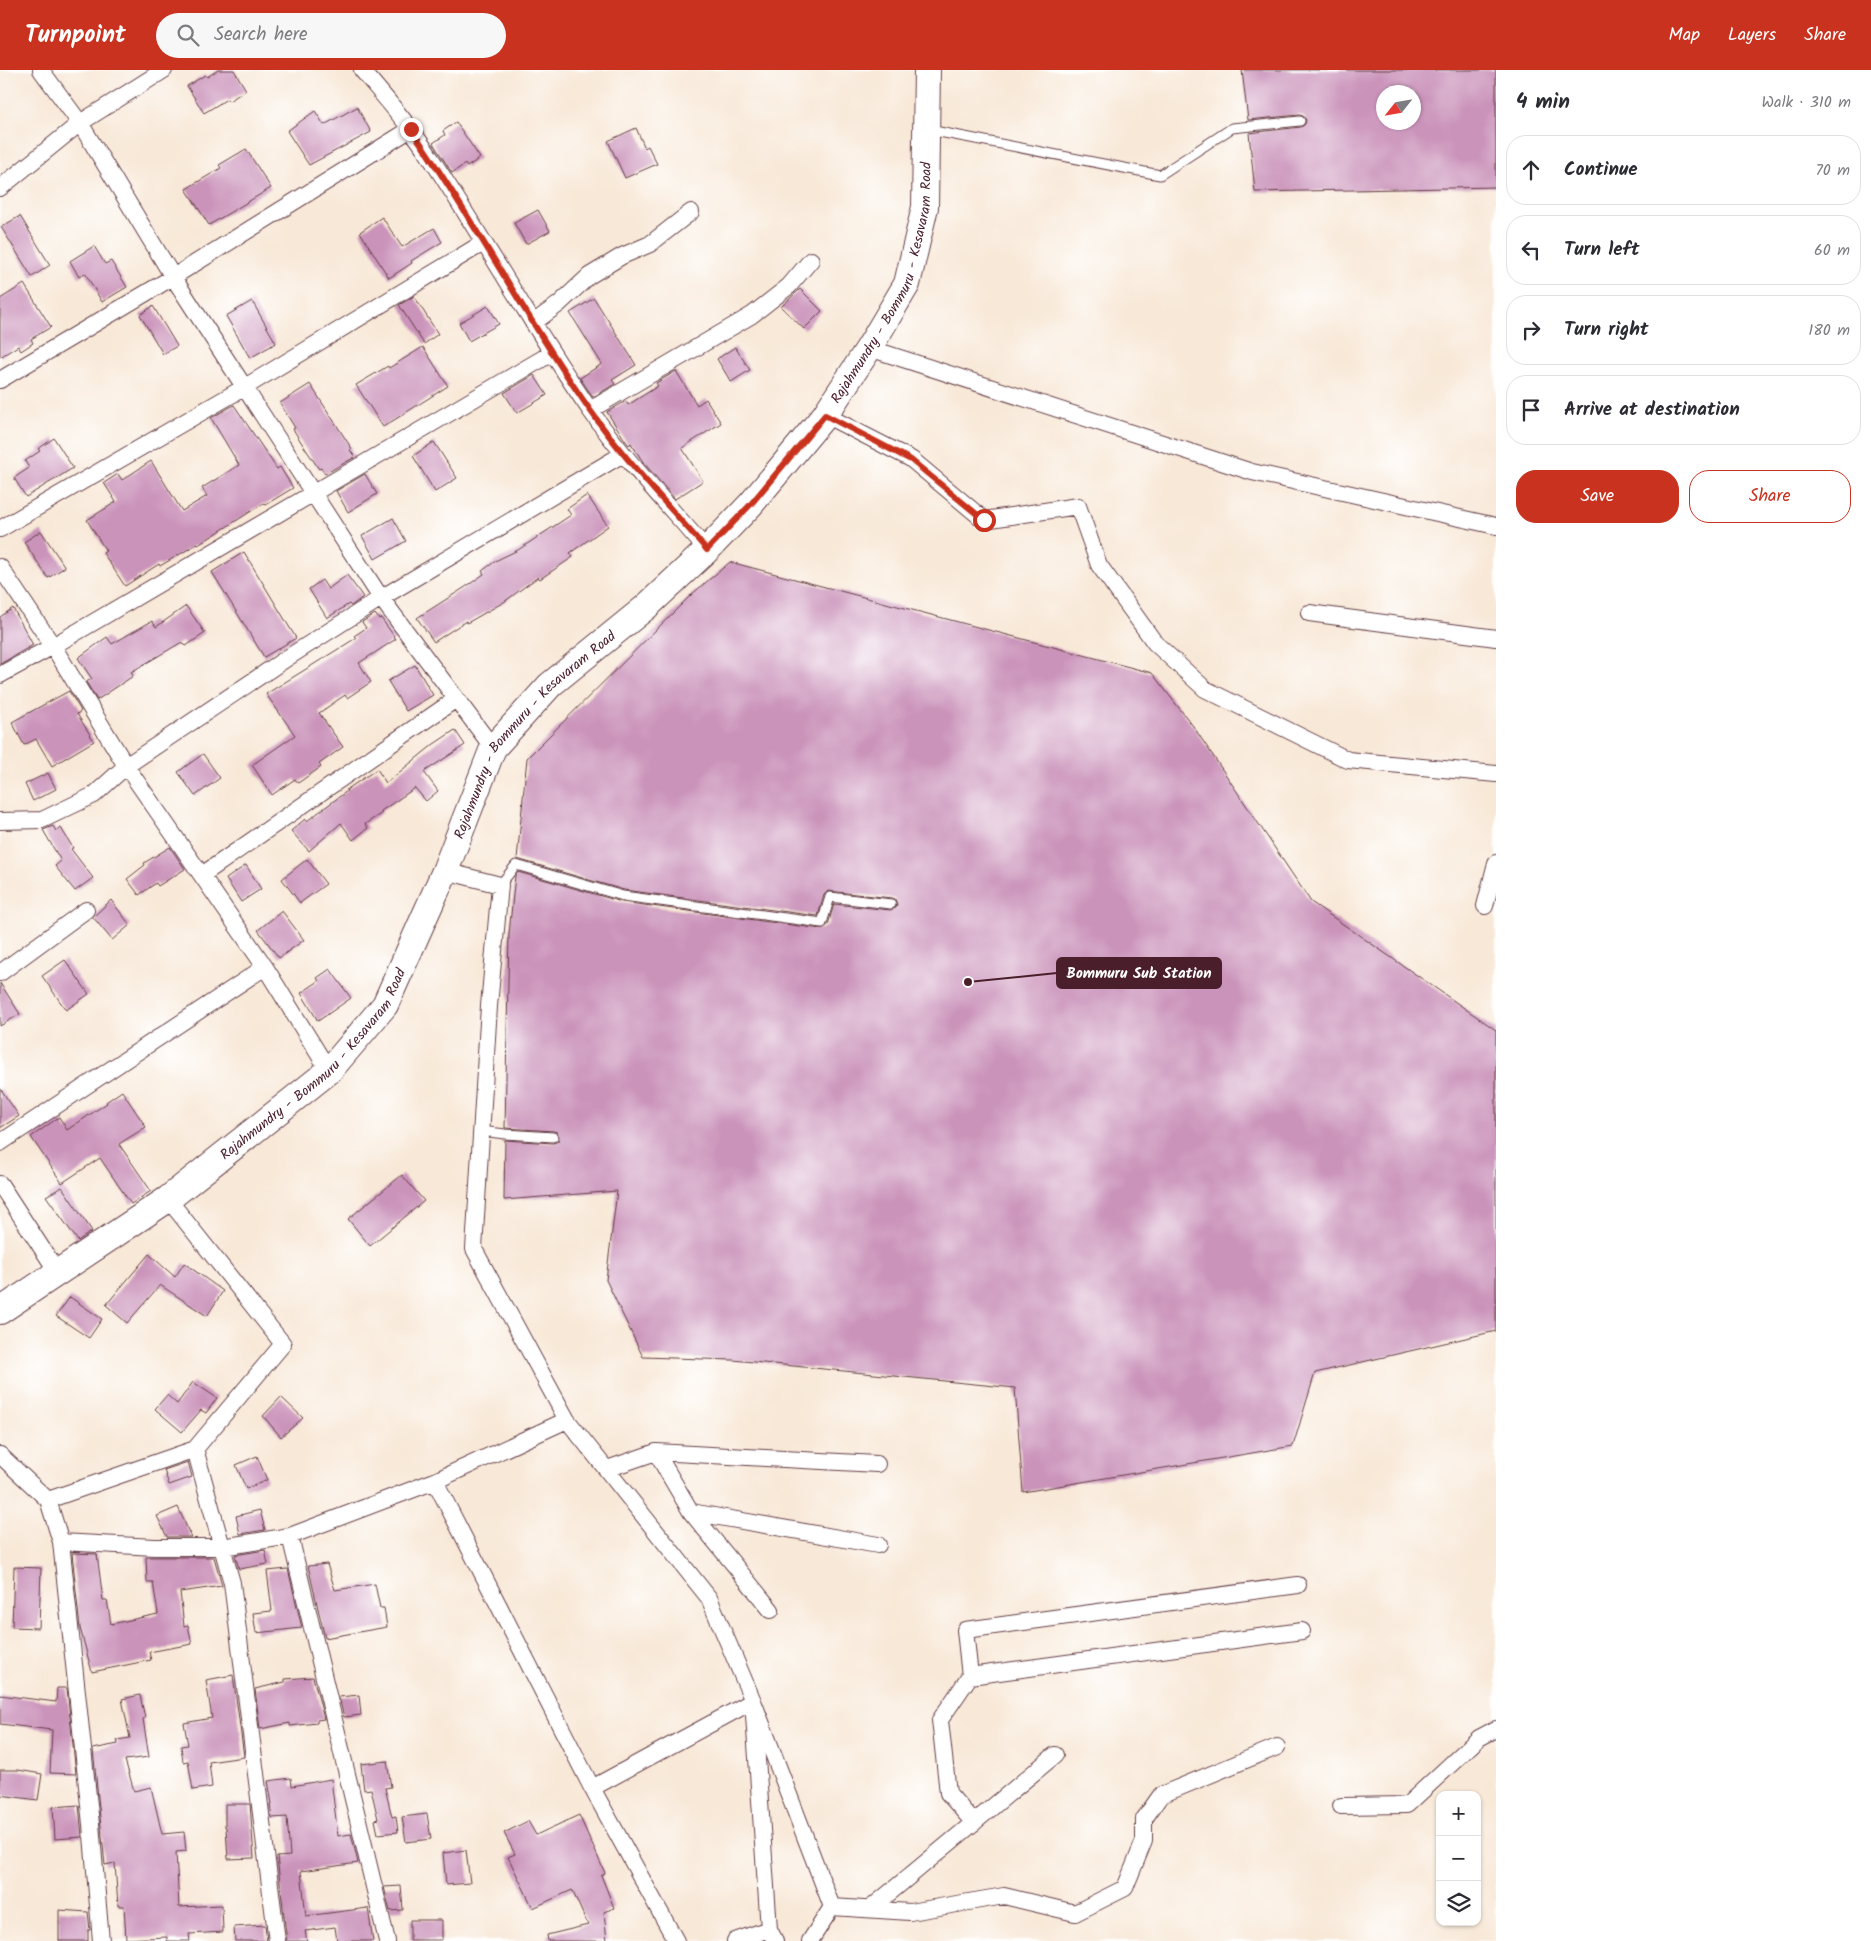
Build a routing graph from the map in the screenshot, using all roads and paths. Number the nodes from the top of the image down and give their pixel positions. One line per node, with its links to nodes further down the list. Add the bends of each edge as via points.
1 (41, 70): 6 (street)
2 (164, 70): 6 (street)
3 (362, 70): 7 (street)
4 (927, 70): 8 (main road, Rajahmundry - Bommuru - Kesavaram Road)
5 (1300, 121): 8 (lane, via 1232,128 1160,175)
6 (80, 123): 9 (street); 13 (street)
7 (411, 129): 11 (street); 13 (street)
8 (926, 129): 15 (main road, Rajahmundry - Bommuru - Kesavaram Road, via 925,207 907,284)
9 (0, 188)
10 (691, 212): 14 (street, via 650,244 589,276)
11 (483, 244): 14 (street); 18 (street)
12 (811, 260): 19 (street, via 789,286 752,315)
13 (173, 278): 17 (street); 18 (street)
14 (533, 323): 16 (street)
15 (869, 348): 20 (main road, Rajahmundry - Bommuru - Kesavaram Road); 23 (street, via 1252,472)
16 (552, 353): 19 (street); 22 (street)
17 (0, 380)
18 (245, 388): 22 (street); 24 (street)
19 (590, 410): 21 (street)
20 (825, 415): 25 (main road, Rajahmundry - Bommuru - Kesavaram Road, via 751,504); 35 (street, via 911,460 984,520 1078,506 1099,564 1155,643 1205,689 1348,760)
21 (623, 454): 25 (street); 27 (street)
22 (313, 493): 27 (street); 30 (street)
23 (1496, 526)
24 (0, 528)
25 (707, 550): 33 (main road, Rajahmundry - Bommuru - Kesavaram Road, via 646,607 550,685)
26 (0, 567): 30 (street)
27 (381, 598): 32 (street); 34 (street)
28 (1309, 613): 29 (street)
29 (1496, 638)
30 (52, 646): 31 (street); 34 (street)
31 (0, 675)
32 (456, 699): 33 (street); 39 (street)
33 (493, 748): 38 (main road, Rajahmundry - Bommuru - Kesavaram Road)
34 (126, 766): 36 (street, via 94,796 42,820); 39 (street)
35 (1496, 774)
36 (0, 821)
37 (1496, 863): 42 (street)
38 (446, 871): 40 (street); 46 (main road, Rajahmundry - Bommuru - Kesavaram Road, via 385,1005)
39 (202, 875): 44 (street)
40 (500, 885): 41 (lane, via 516,865 623,896 822,923 830,897); 47 (street)
41 (890, 904)
42 (1485, 906)
43 (86, 910): 45 (street)
44 (266, 967): 46 (street); 49 (street)
45 (0, 973)
46 (329, 1070): 51 (main road, Rajahmundry - Bommuru - Kesavaram Road)
47 (481, 1131): 48 (lane); 54 (street, via 474,1249)
48 (553, 1137)
49 (0, 1143)
50 (0, 1184): 52 (street)
51 (168, 1199): 52 (main road, Rajahmundry - Bommuru - Kesavaram Road); 55 (street, via 283,1344)
52 (58, 1273): 53 (main road, Rajahmundry - Bommuru - Kesavaram Road)
53 (0, 1311)
54 (567, 1420): 59 (street); 60 (street)
55 (195, 1449): 61 (street); 66 (street)
56 (656, 1452): 58 (street); 59 (street); 62 (street)
57 (0, 1455): 61 (street)
58 (877, 1464)
59 (606, 1469): 71 (street, via 709,1598)
60 (435, 1481): 63 (street); 75 (street)
61 (48, 1500): 64 (street)
62 (691, 1512): 65 (street); 68 (street)
63 (290, 1536): 66 (street); 83 (street)
64 (61, 1542): 66 (street); 81 (street, via 92,1824)
65 (878, 1545)
66 (222, 1547): 82 (street, via 232,1583)
67 (1298, 1585): 70 (street, via 965,1630)
68 (771, 1610)
69 (1302, 1631): 70 (street)
70 (970, 1676): 77 (street, via 940,1720 948,1793)
71 (753, 1700): 75 (street); 78 (street); 80 (street)
72 (1496, 1730): 76 (street, via 1480,1738 1407,1805)
73 (1277, 1747): 79 (street, via 1161,1795 1144,1819 1144,1841 1125,1888 1075,1913 1004,1896 910,1912)
74 (1055, 1755): 77 (street)
75 (592, 1788): 84 (street)
76 (1341, 1806)
77 (974, 1823): 79 (street)
78 (832, 1907): 79 (street); 86 (street)
79 (870, 1909)
80 (772, 1935): 85 (street)
81 (101, 1941)
82 (277, 1941)
83 (387, 1941)
84 (676, 1941)
85 (735, 1941)
86 (810, 1941)

